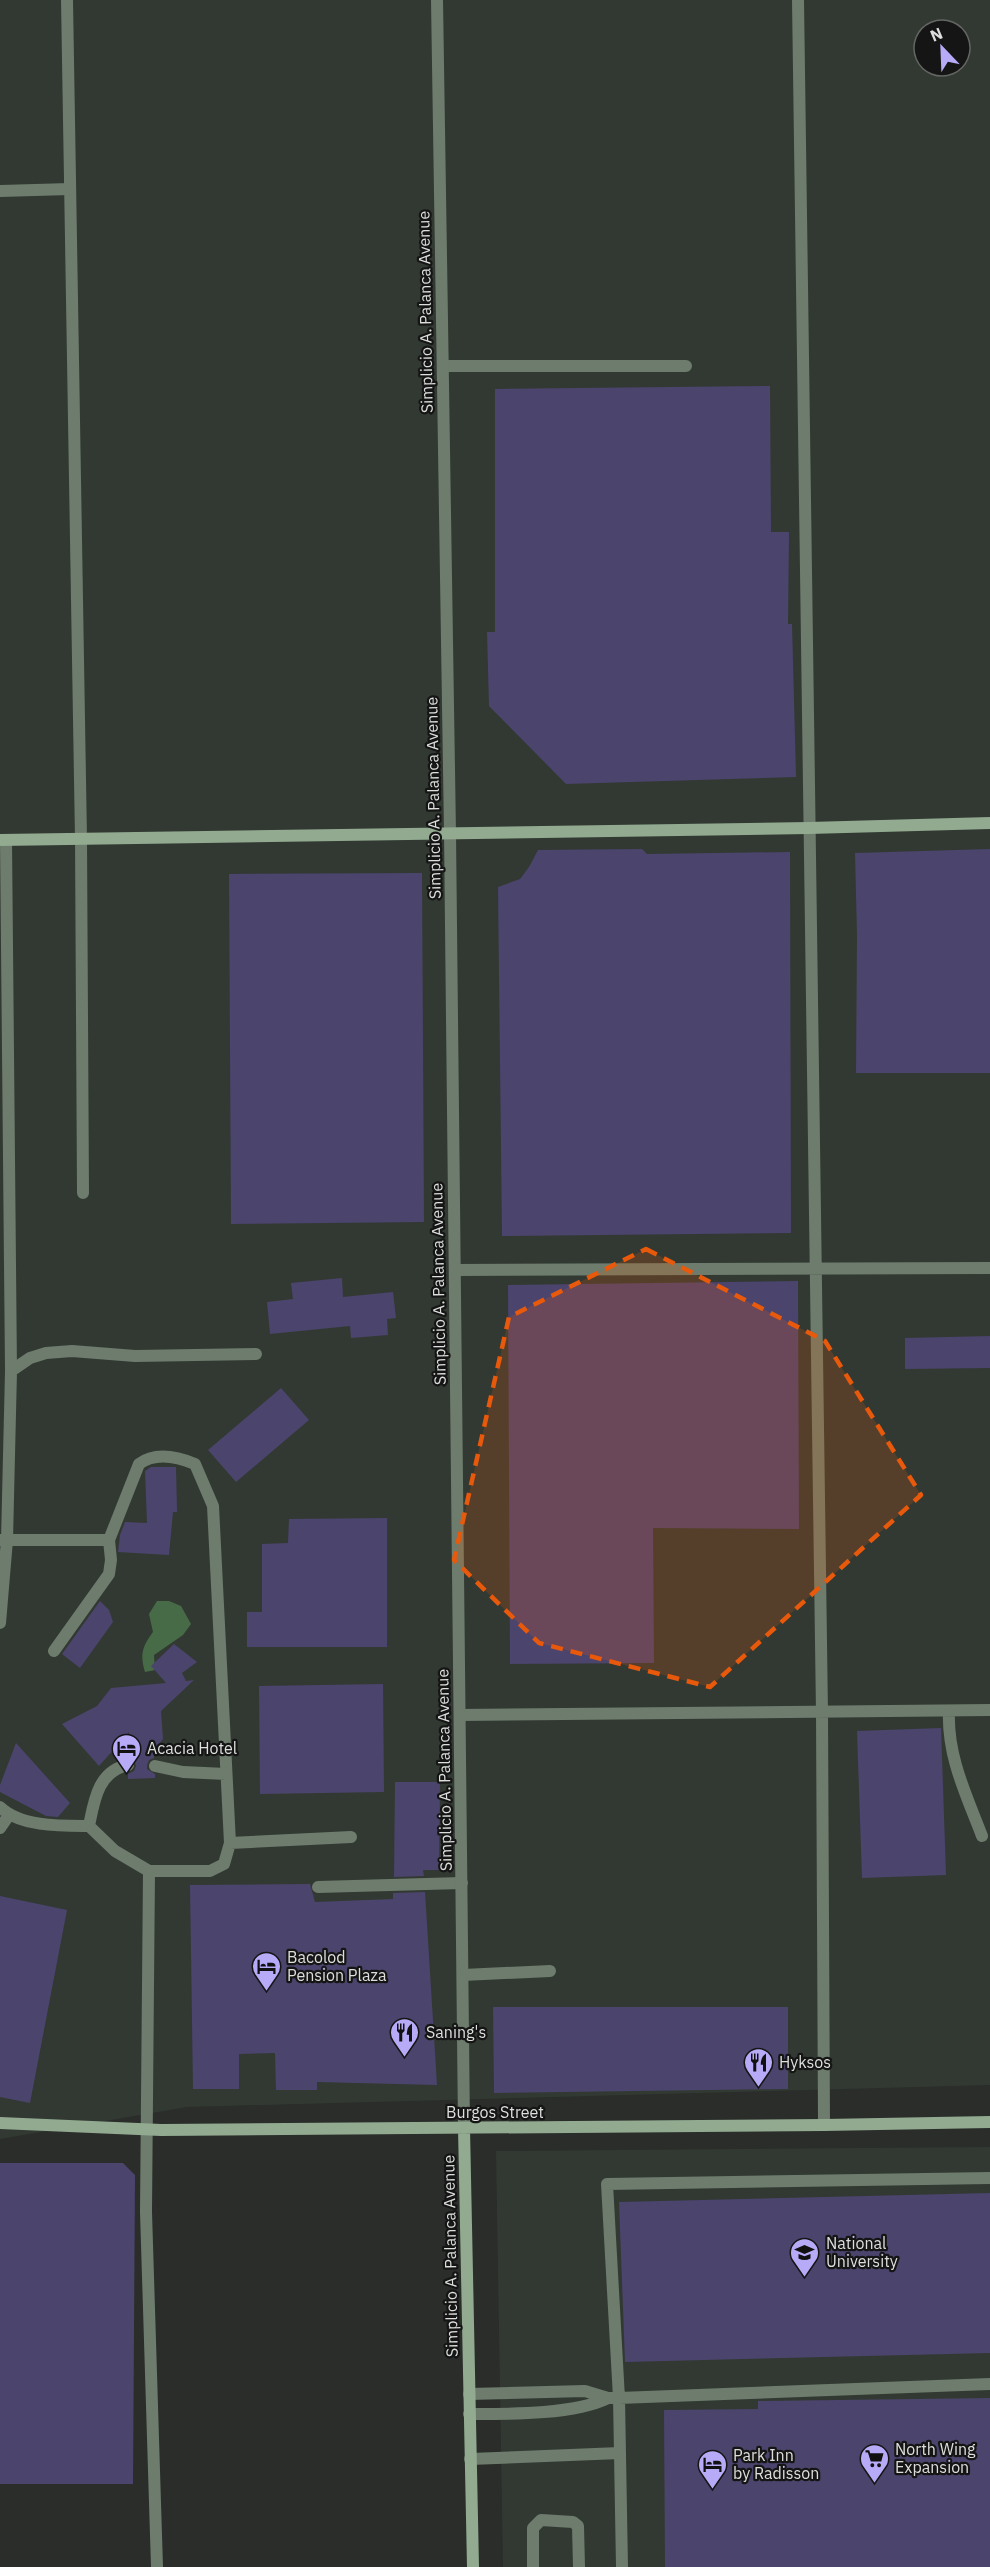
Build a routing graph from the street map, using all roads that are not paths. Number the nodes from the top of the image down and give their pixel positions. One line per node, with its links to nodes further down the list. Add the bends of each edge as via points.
1 (67, 0): 4 (street)
2 (437, 0): 6 (street, Simplicio A. Palanca Avenue)
3 (798, 0): 9 (street)
4 (70, 189): 5 (street); 11 (street)
5 (0, 191)
6 (442, 366): 7 (street); 10 (street, Simplicio A. Palanca Avenue)
7 (686, 366)
8 (990, 823): 9 (street)
9 (809, 828): 10 (street); 16 (street)
10 (450, 833): 11 (street); 15 (street, Simplicio A. Palanca Avenue)
11 (81, 839): 12 (street); 13 (street)
12 (3, 840): 18 (street)
13 (83, 1193)
14 (990, 1268): 16 (street)
15 (455, 1270): 16 (street); 26 (street, Simplicio A. Palanca Avenue)
16 (815, 1270): 25 (street)
17 (256, 1353): 18 (street, via 135,1356 63,1351 30,1358)
18 (11, 1371): 19 (street)
19 (4, 1540): 20 (street); 21 (street)
20 (110, 1540): 22 (street, via 109,1574); 29 (street, via 139,1464 147,1458 180,1458 195,1464 213,1506)
21 (0, 1623)
22 (54, 1651)
23 (990, 1710): 24 (street)
24 (949, 1711): 25 (street); 33 (street, via 951,1751)
25 (822, 1713): 26 (street); 43 (street)
26 (460, 1715): 37 (street, Simplicio A. Palanca Avenue)
27 (128, 1765): 31 (street, via 116,1769 101,1782)
28 (155, 1766): 29 (street)
29 (226, 1774): 35 (street)
30 (4, 1811): 31 (street, via 59,1827); 32 (street)
31 (89, 1826): 36 (street, via 115,1851)
32 (0, 1828)
33 (982, 1836)
34 (351, 1837): 35 (street)
35 (230, 1843): 36 (street, via 224,1864 210,1872)
36 (148, 1871): 45 (street)
37 (462, 1882): 38 (street); 40 (street, Simplicio A. Palanca Avenue)
38 (318, 1887)
39 (550, 1971): 40 (street)
40 (463, 1976): 44 (street, Simplicio A. Palanca Avenue)
41 (990, 2122): 43 (street, Burgos Street)
42 (0, 2123): 45 (street, Burgos Street)
43 (824, 2126): 44 (street, Burgos Street)
44 (464, 2128): 45 (street, Burgos Street); 48 (street, Simplicio A. Palanca Avenue)
45 (146, 2129): 53 (street)
46 (990, 2178): 49 (street, via 607,2184)
47 (990, 2384): 49 (street)
48 (469, 2394): 49 (street, via 585,2391); 50 (street, Simplicio A. Palanca Avenue)
49 (613, 2398): 50 (street, via 576,2408); 51 (street)
50 (469, 2414): 52 (street, Simplicio A. Palanca Avenue)
51 (620, 2453): 52 (street); 57 (street)
52 (470, 2459): 54 (street, Simplicio A. Palanca Avenue)
53 (157, 2567)
54 (473, 2567)
55 (533, 2567): 56 (street, via 533,2528 541,2520 573,2522 578,2526)
56 (579, 2567)
57 (622, 2567)

